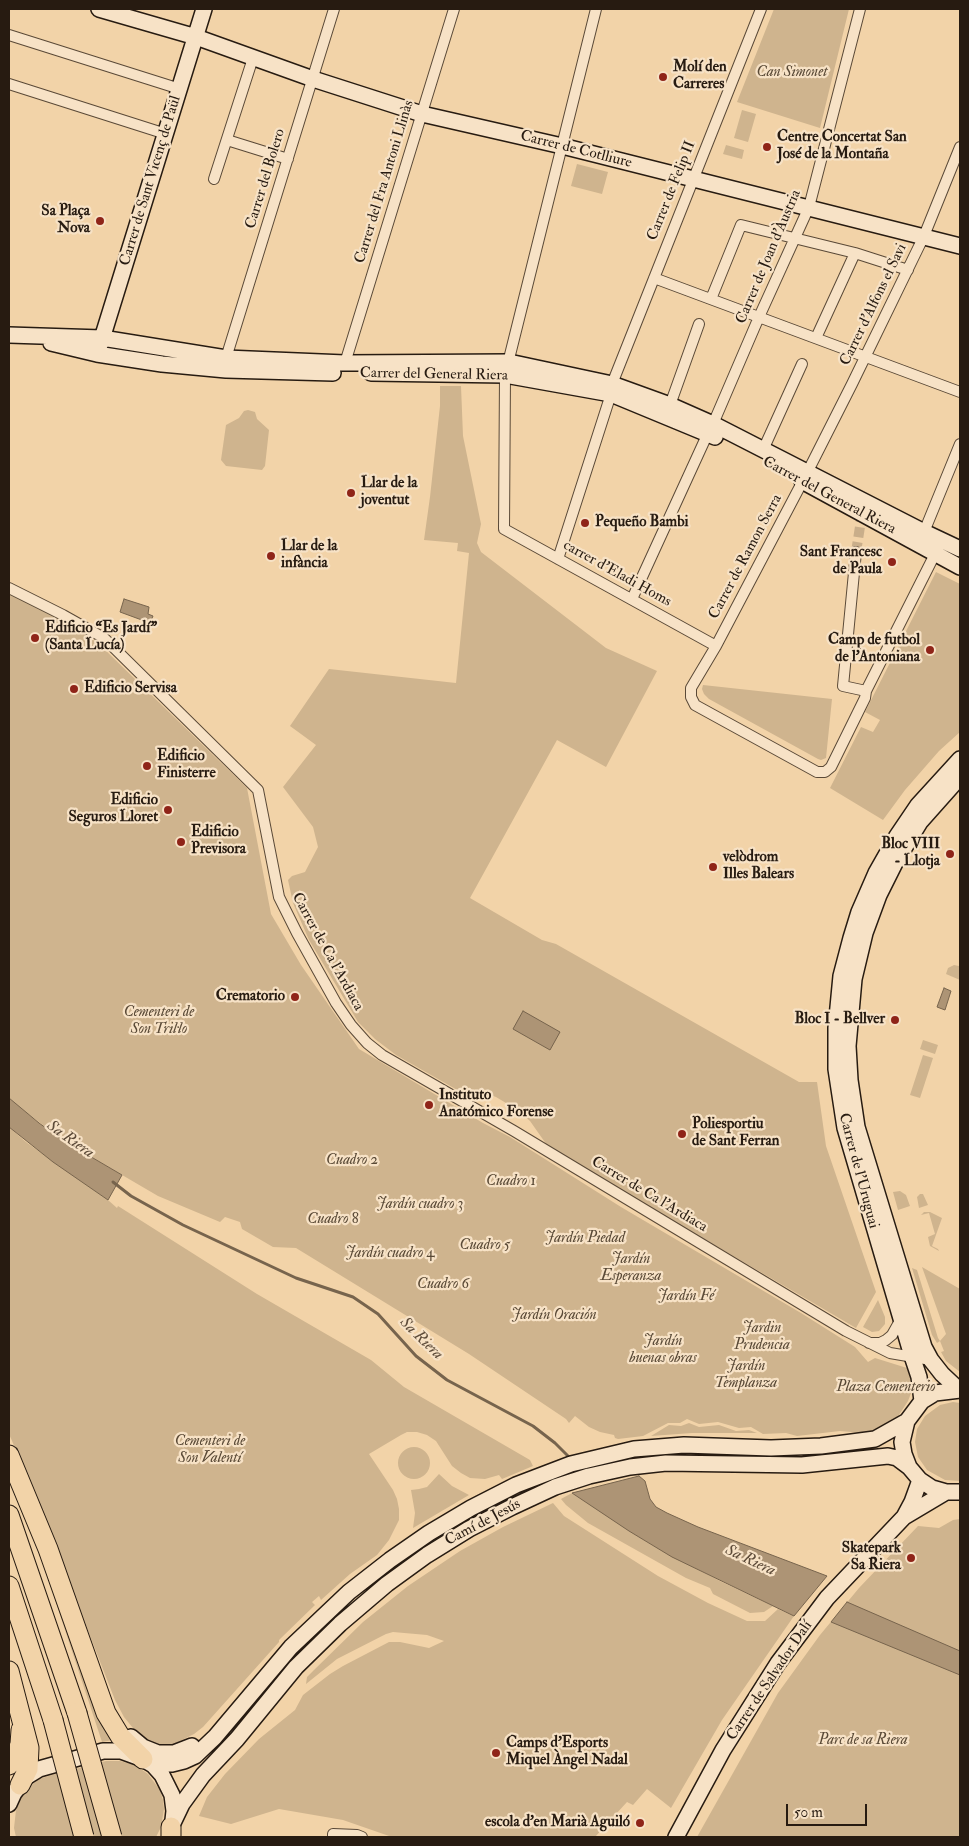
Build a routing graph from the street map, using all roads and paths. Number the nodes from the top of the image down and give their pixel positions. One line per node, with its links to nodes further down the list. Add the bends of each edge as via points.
1 (99, 9): 9 (main road, Carrer de Cotlliure)
2 (204, 9): 9 (main road, Carrer de Sant Vicenç de Paül)
3 (334, 9): 11 (street, Carrer del Bolero)
4 (454, 9): 14 (street, Carrer del Fra Antoni Llinàs)
5 (596, 9): 17 (street)
6 (761, 9): 21 (street, Carrer de Felip II)
7 (860, 9): 22 (street, Carrer de Joan d'Àustria)
8 (9, 36): 13 (street)
9 (196, 37): 10 (main road, Carrer de Cotlliure); 13 (main road, Carrer de Sant Vicenç de Paül)
10 (253, 58): 11 (main road, Carrer de Cotlliure); 16 (street)
11 (313, 79): 14 (main road, Carrer de Cotlliure); 19 (street, Carrer del Bolero)
12 (9, 84): 15 (street)
13 (180, 89): 15 (main road, Carrer de Sant Vicenç de Paül)
14 (422, 114): 17 (main road, Carrer de Cotlliure); 38 (street, Carrer del Fra Antoni Llinàs)
15 (166, 134): 33 (main road, Carrer de Sant Vicenç de Paül)
16 (226, 140): 19 (street); 20 (street)
17 (562, 146): 21 (main road, Carrer de Cotlliure); 40 (street)
18 (960, 147): 23 (street, Carrer d'Alfons el Savi)
19 (288, 159): 37 (street, Carrer del Bolero)
20 (214, 179)
21 (693, 180): 22 (main road, Carrer de Cotlliure); 28 (street, Carrer de Felip II)
22 (809, 208): 23 (main road, Carrer de Cotlliure); 24 (street, Carrer de Joan d'Àustria)
23 (924, 236): 25 (main road, Carrer de Cotlliure); 27 (street, Carrer d'Alfons el Savi)
24 (796, 238): 26 (street); 29 (street, via 741,226); 30 (street, Carrer de Joan d'Àustria)
25 (960, 246)
26 (855, 253): 27 (street); 34 (street)
27 (908, 270): 36 (street, Carrer d'Alfons el Savi)
28 (654, 278): 29 (street); 41 (street, Carrer de Felip II)
29 (711, 298): 30 (street)
30 (759, 316): 34 (street); 44 (street, Carrer de Joan d'Àustria)
31 (699, 324): 43 (street)
32 (13, 335): 33 (main road, Carrer del General Riera); 35 (main road, Carrer del General Riera)
33 (102, 338): 35 (main road, Carrer de Sant Vicenç de Paül); 37 (main road, Carrer del General Riera)
34 (816, 338): 36 (street)
35 (98, 354): 40 (main road, Carrer del General Riera, via 226,370)
36 (865, 356): 42 (street); 47 (street, Carrer d'Alfons el Savi)
37 (226, 358): 38 (main road, Carrer del General Riera)
38 (345, 363): 40 (main road, Carrer del General Riera)
39 (802, 364): 46 (street)
40 (507, 368): 41 (main road, Carrer del General Riera); 52 (street, carrer d'Eladi Homs, via 504,529)
41 (611, 389): 43 (main road, Carrer del General Riera); 44 (main road, Carrer del General Riera); 52 (street, Carrer de Felip II)
42 (960, 392)
43 (670, 405): 44 (main road, Carrer del General Riera)
44 (710, 429): 46 (main road, Carrer del General Riera); 47 (main road, Carrer del General Riera); 55 (street, Carrer de Joan d'Àustria)
45 (960, 444): 48 (street)
46 (763, 450): 47 (main road, Carrer del General Riera)
47 (805, 477): 48 (main road, Carrer del General Riera); 51 (main road, Carrer del General Riera); 56 (street, Carrer de Ramon Serra)
48 (924, 532): 49 (main road, Carrer del General Riera)
49 (960, 549)
50 (856, 552): 57 (street, via 843,686)
51 (935, 554): 53 (main road, Carrer del General Riera); 57 (street, Carrer de Ramon Serra)
52 (558, 559): 55 (street, carrer d'Eladi Homs)
53 (960, 567)
54 (9, 588): 61 (street, Carrer de Ca l'Ardiaca, via 104,638 258,790 279,897 336,1003 367,1043 382,1055)
55 (632, 599): 56 (street, carrer d'Eladi Homs)
56 (716, 646): 57 (street, Carrer de Ramon Serra, via 691,688 695,705 817,772 825,772 831,767)
57 (866, 691)
58 (960, 759): 60 (main road, Carrer de l'Uruguai, via 906,821 876,873 851,938 838,1002 836,1069 844,1128)
59 (960, 777): 63 (main road, Carrer de l'Uruguai, via 920,822 879,894 857,963 848,1027 850,1080 857,1126 911,1307)
60 (901, 1319): 61 (street, via 886,1340); 62 (main road, Carrer de l'Uruguai)
61 (868, 1343): 62 (street, Carrer de Ca l'Ardiaca, via 890,1353)
62 (912, 1356): 63 (street, Carrer de Ca l'Ardiaca); 65 (main road, Carrer de l'Uruguai, via 920,1377)
63 (931, 1360): 64 (main road, Carrer de l'Uruguai)
64 (960, 1390): 65 (main road, via 935,1393)
65 (922, 1401): 66 (main road)
66 (907, 1421): 68 (main road, via 902,1442); 75 (main road, Camí de Jesús, via 875,1439 771,1448 672,1445 599,1456 546,1472 471,1508 408,1546 349,1592)
67 (9, 1455): 74 (highway)
68 (909, 1467): 69 (main road); 81 (main road, Camí de Jesús, via 888,1456 802,1465 679,1462 630,1467 555,1487 490,1518 446,1543 387,1584 340,1624 296,1668 203,1775 182,1804)
69 (920, 1480): 70 (main road, via 932,1488); 72 (main road, Carrer de Salvador Dalí)
70 (953, 1492): 72 (main road, Carrer de Salvador Dalí)
71 (9, 1515): 84 (highway, bridge, via 77,1713)
72 (904, 1517): 86 (main road, Carrer de Salvador Dalí, via 827,1598 778,1663 723,1750)
73 (9, 1586): 83 (highway, bridge, via 53,1720)
74 (76, 1625): 75 (main road, via 90,1649 121,1725 139,1744 154,1752 174,1753 193,1746); 78 (highway, via 109,1719 123,1740)
75 (270, 1670): 78 (main road, Camí de Jesús, via 223,1729 195,1756 166,1765)
76 (9, 1671): 77 (highway)
77 (21, 1713): 79 (highway, via 20,1744); 80 (highway, via 30,1755 28,1769)
78 (146, 1760): 80 (main road, Camí de Jesús, via 121,1751 103,1752 39,1769 26,1778); 81 (main road, via 162,1775 172,1795 174,1811)
79 (9, 1766)
80 (13, 1794)
81 (170, 1834)
82 (333, 1836): 85 (street)
83 (84, 1837)
84 (112, 1837)
85 (362, 1837)
86 (676, 1837)

